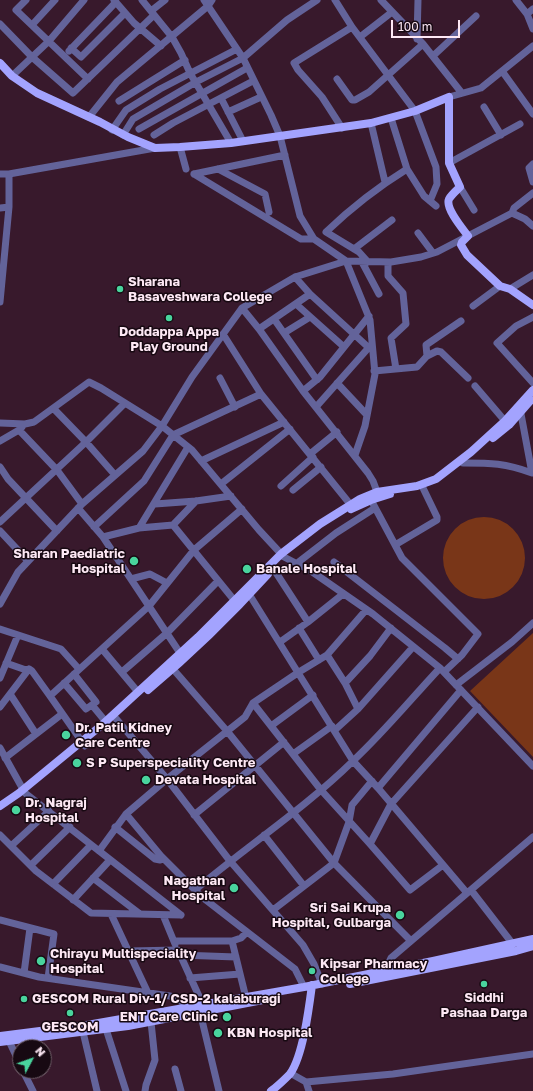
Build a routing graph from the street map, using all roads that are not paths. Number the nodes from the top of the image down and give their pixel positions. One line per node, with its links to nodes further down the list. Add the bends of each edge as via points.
1 (26, 0): 20 (street, via 16,10)
2 (55, 0): 20 (street)
3 (84, 0): 27 (street)
4 (142, 0): 16 (street)
5 (165, 0): 16 (street)
6 (317, 0): 36 (street, via 287,20)
7 (335, 0): 21 (street)
8 (381, 0): 14 (street)
9 (418, 0): 26 (street)
10 (516, 0): 17 (street)
11 (115, 1): 15 (street); 31 (street)
12 (208, 2): 24 (street); 32 (street)
13 (533, 10): 17 (street)
14 (392, 12): 25 (street); 26 (street)
15 (125, 13): 22 (street); 31 (street, via 81,57)
16 (152, 13): 22 (street); 24 (street)
17 (526, 14): 23 (street)
18 (476, 16): 34 (street)
19 (0, 24): 35 (street)
20 (32, 24): 27 (street)
21 (352, 26): 25 (street); 64 (street, via 294,64 322,97)
22 (140, 29): 29 (street); 44 (street)
23 (533, 29)
24 (172, 37): 29 (street); 37 (street)
25 (360, 37): 42 (street)
26 (417, 39): 28 (street)
27 (49, 41): 33 (street); 35 (street)
28 (423, 44): 34 (street); 42 (street)
29 (161, 46): 59 (street, via 117,82)
30 (533, 46): 40 (street)
31 (71, 48): 33 (street)
32 (237, 49): 36 (street); 41 (street)
33 (64, 56): 44 (street)
34 (433, 56): 48 (street)
35 (32, 57): 43 (street); 44 (street, via 73,94)
36 (243, 58): 39 (street); 47 (street)
37 (184, 60): 41 (street); 53 (street)
38 (0, 63): 43 (main road)
39 (247, 68): 46 (street); 49 (street)
40 (502, 71): 48 (street, via 481,88); 58 (street)
41 (190, 73): 47 (street); 65 (street, via 126,110)
42 (389, 75): 45 (street, via 369,92 353,101); 57 (street)
43 (12, 76): 59 (main road, via 37,93)
44 (88, 79)
45 (337, 80)
46 (253, 81): 50 (street); 52 (street)
47 (196, 82): 49 (street); 66 (street, via 132,119)
48 (461, 92): 51 (street)
49 (202, 93): 54 (street); 63 (street)
50 (261, 97): 56 (street); 69 (street)
51 (448, 97): 57 (main road); 75 (main road)
52 (221, 98): 54 (street); 56 (street)
53 (119, 101)
54 (208, 105): 67 (street); 71 (street)
55 (484, 107): 68 (street)
56 (228, 112): 70 (street)
57 (415, 112): 60 (main road); 86 (street, via 436,167 437,184)
58 (533, 114)
59 (89, 117): 65 (main road)
60 (391, 118): 61 (main road); 79 (street)
61 (371, 123): 64 (main road); 82 (street)
62 (520, 124): 68 (street)
63 (139, 128)
64 (342, 128): 69 (main road)
65 (112, 130): 66 (main road)
66 (123, 135): 73 (main road)
67 (154, 135)
68 (500, 135): 75 (street)
69 (280, 136): 70 (main road); 74 (street)
70 (243, 141): 71 (main road)
71 (231, 143): 72 (main road)
72 (180, 147): 73 (main road); 77 (street)
73 (155, 148): 81 (street)
74 (285, 155): 78 (street); 97 (street, via 300,216)
75 (449, 163): 84 (main road)
76 (533, 164): 83 (street, via 528,168)
77 (186, 169)
78 (218, 169): 91 (street, via 265,194); 97 (street, via 194,174 301,239)
79 (407, 169): 82 (street); 86 (street)
80 (0, 174): 81 (street)
81 (9, 174): 89 (street)
82 (385, 182): 98 (street, via 326,232)
83 (533, 182)
84 (460, 187): 90 (street); 96 (main road, via 448,203 452,214)
85 (533, 192): 92 (street, via 514,208)
86 (430, 201): 87 (street)
87 (436, 206)
88 (0, 208): 89 (street)
89 (9, 208): 103 (street)
90 (474, 210)
91 (268, 212)
92 (512, 213): 94 (street); 96 (street)
93 (392, 220): 98 (street)
94 (533, 226)
95 (418, 233): 99 (street)
96 (468, 236): 99 (street); 106 (main road, via 461,245 464,250)
97 (314, 239): 100 (street)
98 (354, 249): 101 (street)
99 (433, 253): 102 (street, via 411,260)
100 (346, 261): 101 (street); 105 (street); 115 (street)
101 (365, 262): 102 (street); 109 (street)
102 (388, 262): 127 (street, via 388,276 403,293 406,324 391,338)
103 (2, 265): 110 (street)
104 (533, 275): 107 (street)
105 (295, 277): 108 (street); 114 (street)
106 (500, 286): 107 (main road); 113 (street)
107 (510, 289): 112 (main road)
108 (310, 294): 111 (street); 123 (street)
109 (379, 294)
110 (0, 302)
111 (296, 304): 116 (street); 118 (street)
112 (533, 305)
113 (473, 306)
114 (242, 308): 120 (street); 122 (street)
115 (369, 316): 123 (street); 124 (street)
116 (310, 317): 121 (street); 125 (street)
117 (533, 317): 133 (street, via 516,326 497,343)
118 (274, 319): 120 (street); 121 (street)
119 (461, 321): 126 (street, via 426,345)
120 (259, 329): 136 (street)
121 (284, 333): 131 (street)
122 (223, 334): 137 (street); 149 (street, via 192,377)
123 (354, 335): 124 (street); 125 (street)
124 (370, 345): 128 (street); 132 (street)
125 (344, 347): 131 (street)
126 (427, 356): 127 (street, via 417,367); 130 (street, via 441,352)
127 (396, 369): 128 (street)
128 (374, 371): 144 (street)
129 (220, 378): 140 (street)
130 (468, 378)
131 (317, 380): 136 (street)
132 (337, 383): 141 (street); 144 (street)
133 (533, 383)
134 (475, 386): 145 (street)
135 (533, 390): 145 (main road)
136 (303, 391): 141 (street)
137 (261, 394): 140 (street); 146 (street)
138 (533, 398): 143 (main road)
139 (125, 403): 142 (street, via 89,382); 149 (street); 155 (street)
140 (235, 407): 153 (street)
141 (316, 407): 152 (street)
142 (54, 409): 148 (street, via 34,422); 155 (street)
143 (520, 414): 159 (street); 161 (main road)
144 (367, 415): 158 (street)
145 (505, 421): 172 (main road, via 436,479)
146 (284, 422): 150 (street); 160 (street)
147 (0, 423): 148 (street)
148 (25, 424): 151 (street)
149 (162, 426): 153 (street); 166 (street, via 143,451)
150 (290, 429): 157 (street); 167 (street)
151 (19, 430): 154 (street); 164 (street)
152 (337, 432): 157 (street); 158 (street)
153 (173, 435): 156 (street); 182 (street, via 144,481)
154 (0, 441)
155 (86, 442): 164 (street); 166 (street)
156 (188, 447): 160 (street); 175 (street)
157 (311, 455): 163 (street); 168 (street)
158 (355, 455): 172 (street, via 370,477)
159 (531, 457): 165 (street)
160 (201, 461): 167 (street)
161 (463, 463): 165 (street, via 499,463); 169 (main road)
162 (0, 467): 173 (street)
163 (320, 467): 170 (street); 176 (street)
164 (57, 470): 173 (street); 177 (street)
165 (532, 473)
166 (115, 475): 177 (street)
167 (221, 484): 171 (street)
168 (281, 486)
169 (423, 488): 172 (main road); 187 (street, via 437,520)
170 (293, 490)
171 (231, 496): 174 (street); 179 (street)
172 (376, 496): 176 (main road); 178 (street); 189 (main road, via 351,509)
173 (26, 498): 180 (street); 185 (street)
174 (196, 501): 175 (street); 181 (street)
175 (155, 504): 183 (street)
176 (350, 504): 189 (main road, via 320,524)
177 (80, 506): 182 (street); 185 (street)
178 (375, 508): 187 (street); 192 (street, via 336,533)
179 (242, 509): 188 (street); 189 (street)
180 (0, 522)
181 (174, 525): 183 (street); 188 (street)
182 (94, 527): 186 (street)
183 (139, 528): 186 (street)
184 (0, 531): 190 (street)
185 (57, 531): 190 (street)
186 (103, 537): 194 (street)
187 (395, 545): 215 (street, via 402,558 478,634)
188 (194, 550): 195 (street); 196 (street)
189 (282, 556): 192 (street); 193 (main road); 199 (main road)
190 (28, 561): 200 (street, via 18,572)
191 (334, 562): 215 (street)
192 (296, 564): 198 (street, via 311,571)
193 (273, 568): 197 (main road); 203 (street)
194 (131, 579): 196 (street, via 150,574); 201 (street)
195 (218, 581): 199 (street); 208 (street)
196 (167, 583): 201 (street)
197 (250, 594): 210 (street); 219 (main road)
198 (343, 594): 202 (street); 203 (street)
199 (234, 600): 213 (main road)
200 (0, 604)
201 (149, 606): 208 (street); 212 (street)
202 (366, 610): 206 (street); 214 (street)
203 (308, 622): 205 (street)
204 (533, 624): 227 (street)
205 (299, 628): 210 (street); 216 (street)
206 (391, 628): 211 (street); 226 (street)
207 (0, 629): 209 (street)
208 (167, 633): 213 (street); 222 (street)
209 (18, 635): 217 (street); 221 (street, via 61,649)
210 (280, 642): 223 (street)
211 (413, 646): 220 (street); 236 (street)
212 (102, 649): 221 (street); 222 (street)
213 (180, 654): 228 (main road)
214 (327, 655): 216 (street); 226 (street)
215 (458, 659): 220 (street)
216 (319, 660): 223 (street)
217 (6, 663): 218 (street); 224 (street)
218 (29, 669): 229 (street); 231 (street)
219 (173, 669): 238 (main road); 242 (street)
220 (442, 670): 227 (street); 249 (street)
221 (77, 671): 225 (street); 233 (street, via 96,702)
222 (122, 672): 228 (street)
223 (299, 672): 230 (street); 232 (street)
224 (0, 678)
225 (64, 683): 231 (street); 233 (street, via 86,709)
226 (345, 684): 236 (street)
227 (459, 687): 235 (street); 254 (street)
228 (138, 692): 238 (main road)
229 (10, 694): 234 (street); 243 (street)
230 (313, 695): 240 (street); 241 (street)
231 (50, 696): 237 (street)
232 (253, 703): 240 (street); 242 (street, via 245,717)
233 (92, 705): 239 (street)
234 (0, 706)
235 (478, 707): 251 (street); 257 (street)
236 (358, 708): 241 (street)
237 (62, 714): 243 (street); 245 (street)
238 (115, 717): 239 (main road); 245 (main road); 252 (street)
239 (106, 722): 245 (main road)
240 (271, 726): 244 (street)
241 (334, 728): 247 (street); 249 (street)
242 (227, 731): 250 (street); 252 (street)
243 (36, 734): 248 (street)
244 (284, 742): 247 (street); 250 (street)
245 (83, 744): 256 (main road)
246 (0, 748): 248 (street)
247 (293, 754): 255 (street)
248 (5, 758): 256 (street)
249 (354, 761): 253 (street); 255 (street)
250 (254, 766): 262 (street); 263 (street)
251 (533, 766)
252 (167, 779): 261 (street); 263 (street)
253 (372, 781): 254 (street); 264 (street, via 352,805)
254 (378, 788): 257 (street)
255 (321, 790): 262 (street); 264 (street)
256 (24, 791): 258 (main road); 259 (main road); 260 (street)
257 (391, 804): 270 (street); 279 (street)
258 (0, 806)
259 (0, 810)
260 (49, 811): 265 (street); 272 (street)
261 (126, 814): 266 (street); 274 (street)
262 (293, 814): 268 (street); 277 (street)
263 (194, 815): 276 (street)
264 (349, 822): 270 (street); 277 (street)
265 (70, 827): 271 (street); 278 (street)
266 (116, 827): 273 (street); 274 (street, via 154,859)
267 (0, 835): 272 (street)
268 (264, 835): 276 (street); 282 (street)
269 (533, 837): 284 (street)
270 (370, 844): 279 (street, via 410,890)
271 (91, 845): 273 (street); 281 (street)
272 (11, 846): 278 (street)
273 (99, 851): 275 (street)
274 (163, 858): 283 (street)
275 (110, 860): 280 (street); 289 (street, via 181,915)
276 (230, 861): 283 (street); 286 (street)
277 (334, 862): 282 (street); 296 (street)
278 (31, 865): 281 (street)
279 (443, 865): 284 (street)
280 (93, 878): 285 (street); 288 (street)
281 (53, 884): 285 (street)
282 (304, 886): 286 (street)
283 (195, 890): 292 (street)
284 (469, 892): 296 (street); 297 (street)
285 (73, 900): 287 (street, via 91,914)
286 (273, 910): 308 (street, via 303,945)
287 (111, 914): 288 (street); 299 (street)
288 (140, 914): 289 (street)
289 (163, 915): 294 (street)
290 (0, 920): 291 (street)
291 (30, 928): 304 (street); 306 (street, via 54,934)
292 (247, 932): 295 (street, via 239,940); 309 (street, via 295,969)
293 (533, 939): 297 (main road)
294 (174, 941): 295 (street); 300 (street)
295 (232, 941): 301 (street)
296 (411, 941): 303 (street, via 391,958)
297 (512, 943): 303 (main road)
298 (533, 946): 309 (main road)
299 (129, 951): 300 (street); 310 (street)
300 (179, 953): 301 (street); 307 (street)
301 (236, 957): 305 (street)
302 (0, 967): 304 (street)
303 (385, 971): 308 (main road)
304 (24, 973): 306 (street)
305 (240, 974): 307 (street); 311 (street)
306 (48, 978): 310 (street)
307 (190, 978): 312 (street)
308 (322, 984): 309 (main road)
309 (309, 988): 311 (main road); 312 (main road); 322 (main road, via 306,1025 298,1056)
310 (148, 993): 312 (street, via 170,996)
311 (246, 998): 312 (main road)
312 (199, 1008): 313 (main road); 316 (main road); 330 (street)
313 (150, 1022): 314 (main road); 328 (street, via 155,1060)
314 (106, 1029): 315 (main road); 327 (street)
315 (83, 1032): 317 (main road); 326 (street)
316 (0, 1036)
317 (9, 1041): 318 (main road); 319 (street)
318 (0, 1042)
319 (12, 1047)
320 (533, 1054): 324 (street, via 393,1074)
321 (175, 1068): 329 (street)
322 (290, 1073): 324 (street); 331 (main road)
323 (27, 1079): 325 (street)
324 (306, 1082): 332 (street)
325 (32, 1091)
326 (97, 1091)
327 (126, 1091)
328 (145, 1091)
329 (181, 1091)
330 (219, 1091)
331 (271, 1091)
332 (309, 1091)

